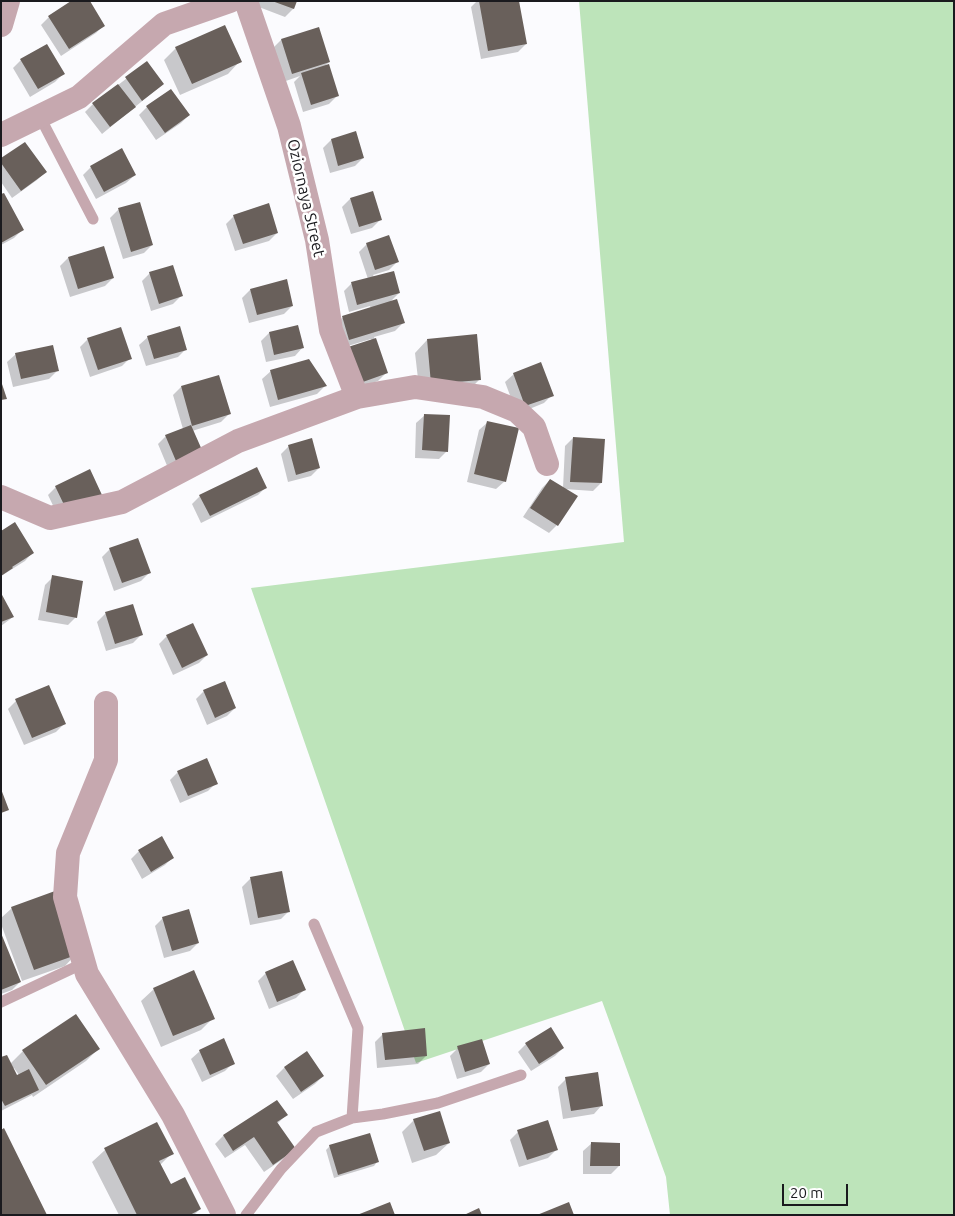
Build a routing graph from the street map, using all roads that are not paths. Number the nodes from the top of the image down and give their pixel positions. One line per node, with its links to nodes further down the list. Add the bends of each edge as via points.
1 (8, 1): 4 (street)
2 (230, 1): 5 (street, via 164,24 79,97)
3 (246, 1): 8 (street, Oziornaya Street, via 289,126 317,240 331,330)
4 (1, 25)
5 (40, 117): 6 (street); 7 (lane)
6 (1, 135)
7 (92, 219)
8 (357, 397): 9 (street, via 415,387 483,396 517,412 534,427); 10 (street, via 238,441 122,502 50,518)
9 (547, 464)
10 (1, 497)
11 (106, 703): 13 (street, via 106,760 68,853 65,897)
12 (314, 924): 16 (lane, via 358,1028)
13 (84, 963): 14 (lane); 17 (street, via 87,974 173,1115)
14 (1, 1002)
15 (521, 1075): 16 (lane, via 438,1103)
16 (352, 1118): 18 (lane, via 316,1132 281,1169)
17 (224, 1215)
18 (246, 1215)

